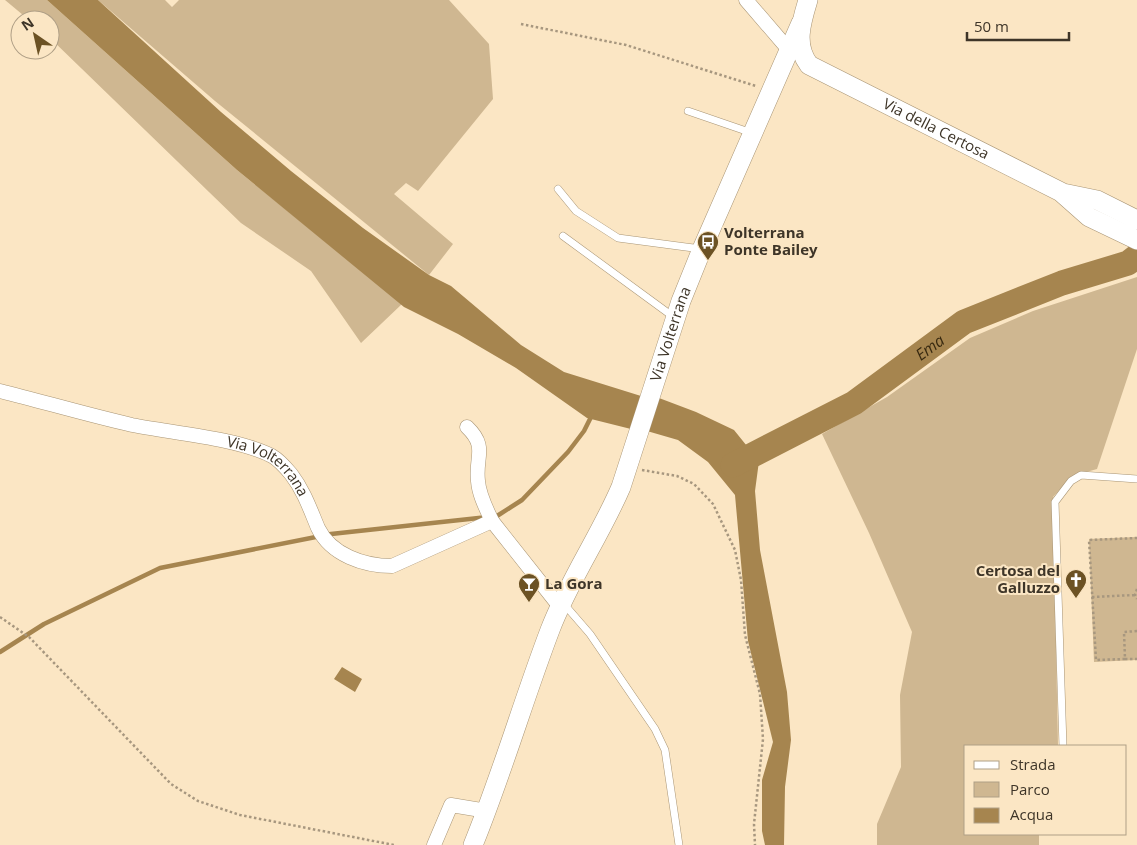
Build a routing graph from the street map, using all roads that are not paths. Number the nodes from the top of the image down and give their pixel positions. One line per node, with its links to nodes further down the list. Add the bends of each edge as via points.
1 (746, 0): 4 (street)
2 (808, 0): 3 (main road)
3 (801, 24): 4 (main road, Via Volterrana); 5 (main road, via 803,57)
4 (788, 50): 5 (main road, Via Volterrana)
5 (788, 76): 7 (main road, Via Volterrana); 9 (main road, Via della Certosa)
6 (688, 111): 7 (lane)
7 (753, 133): 13 (main road, Via Volterrana)
8 (558, 189): 13 (lane, via 576,210 618,238)
9 (1093, 209): 10 (main road, Via della Certosa); 12 (main road, Via della Certosa)
10 (1137, 220)
11 (563, 236): 14 (lane)
12 (1137, 240)
13 (702, 249): 14 (main road, Via Volterrana)
14 (675, 318): 19 (main road, Via Volterrana, via 654,381 634,465)
15 (0, 391): 18 (street, Via Volterrana, via 273,456 300,486 326,541 358,561 392,566)
16 (467, 426): 18 (street, via 480,446 477,480)
17 (1137, 479): 20 (lane, via 1081,475 1071,481 1055,502)
18 (492, 521): 19 (street)
19 (561, 604): 21 (main road, Via Volterrana); 24 (lane, via 590,634 655,729 665,750)
20 (1063, 745)
21 (487, 811): 22 (street, via 451,805); 23 (main road, Via Volterrana)
22 (434, 845)
23 (473, 845)
24 (679, 845)

